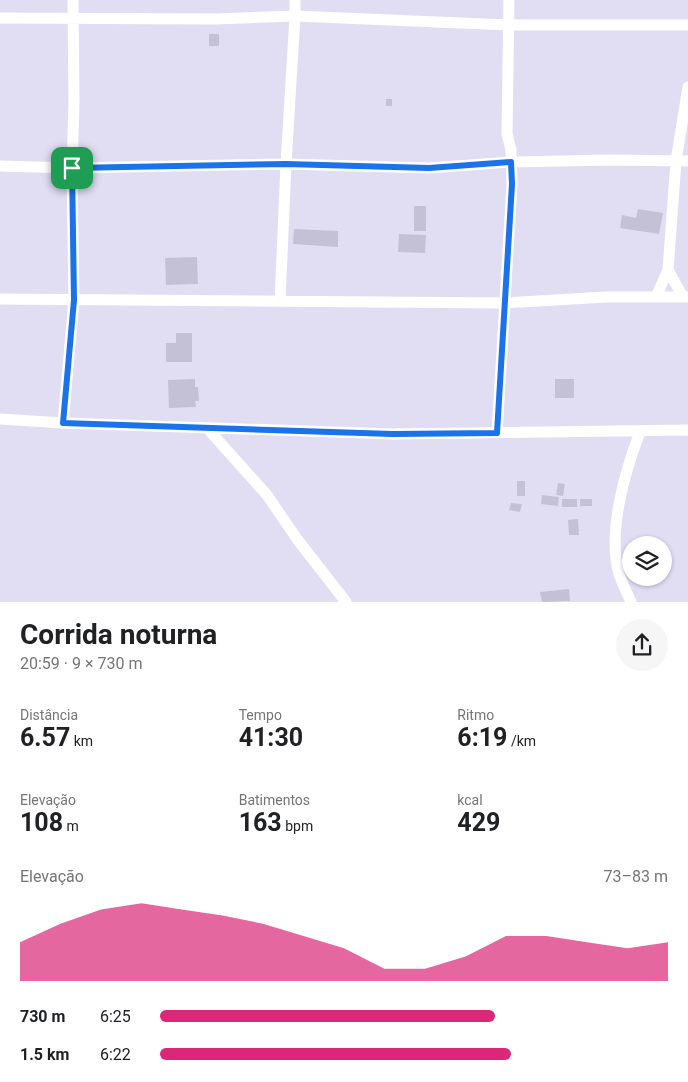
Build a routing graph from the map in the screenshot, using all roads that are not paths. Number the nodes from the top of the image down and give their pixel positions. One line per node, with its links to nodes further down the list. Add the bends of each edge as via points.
1 (73, 0): 6 (street)
2 (294, 0): 4 (street)
3 (509, 0): 7 (street)
4 (295, 16): 6 (street); 7 (street); 12 (street)
5 (0, 18): 6 (street)
6 (72, 20): 14 (street)
7 (508, 25): 8 (street); 11 (street, via 507,134)
8 (688, 25)
9 (688, 87): 10 (street)
10 (682, 161): 11 (street); 15 (street)
11 (511, 162): 12 (street, via 429,168); 21 (street)
12 (286, 164): 14 (street); 20 (street)
13 (0, 166): 14 (street)
14 (72, 168): 19 (street)
15 (668, 270): 16 (street); 17 (street)
16 (656, 297): 17 (street); 21 (street)
17 (685, 297)
18 (0, 298): 19 (street)
19 (74, 300): 20 (street); 23 (street)
20 (280, 301): 21 (street)
21 (505, 303): 27 (street)
22 (0, 419): 23 (street)
23 (63, 423): 24 (street)
24 (207, 428): 27 (street, via 392,434); 28 (street, via 267,495)
25 (688, 430): 26 (street)
26 (640, 432): 27 (street); 29 (street, via 623,487 614,538 619,574)
27 (497, 433)
28 (346, 602)
29 (631, 602)

